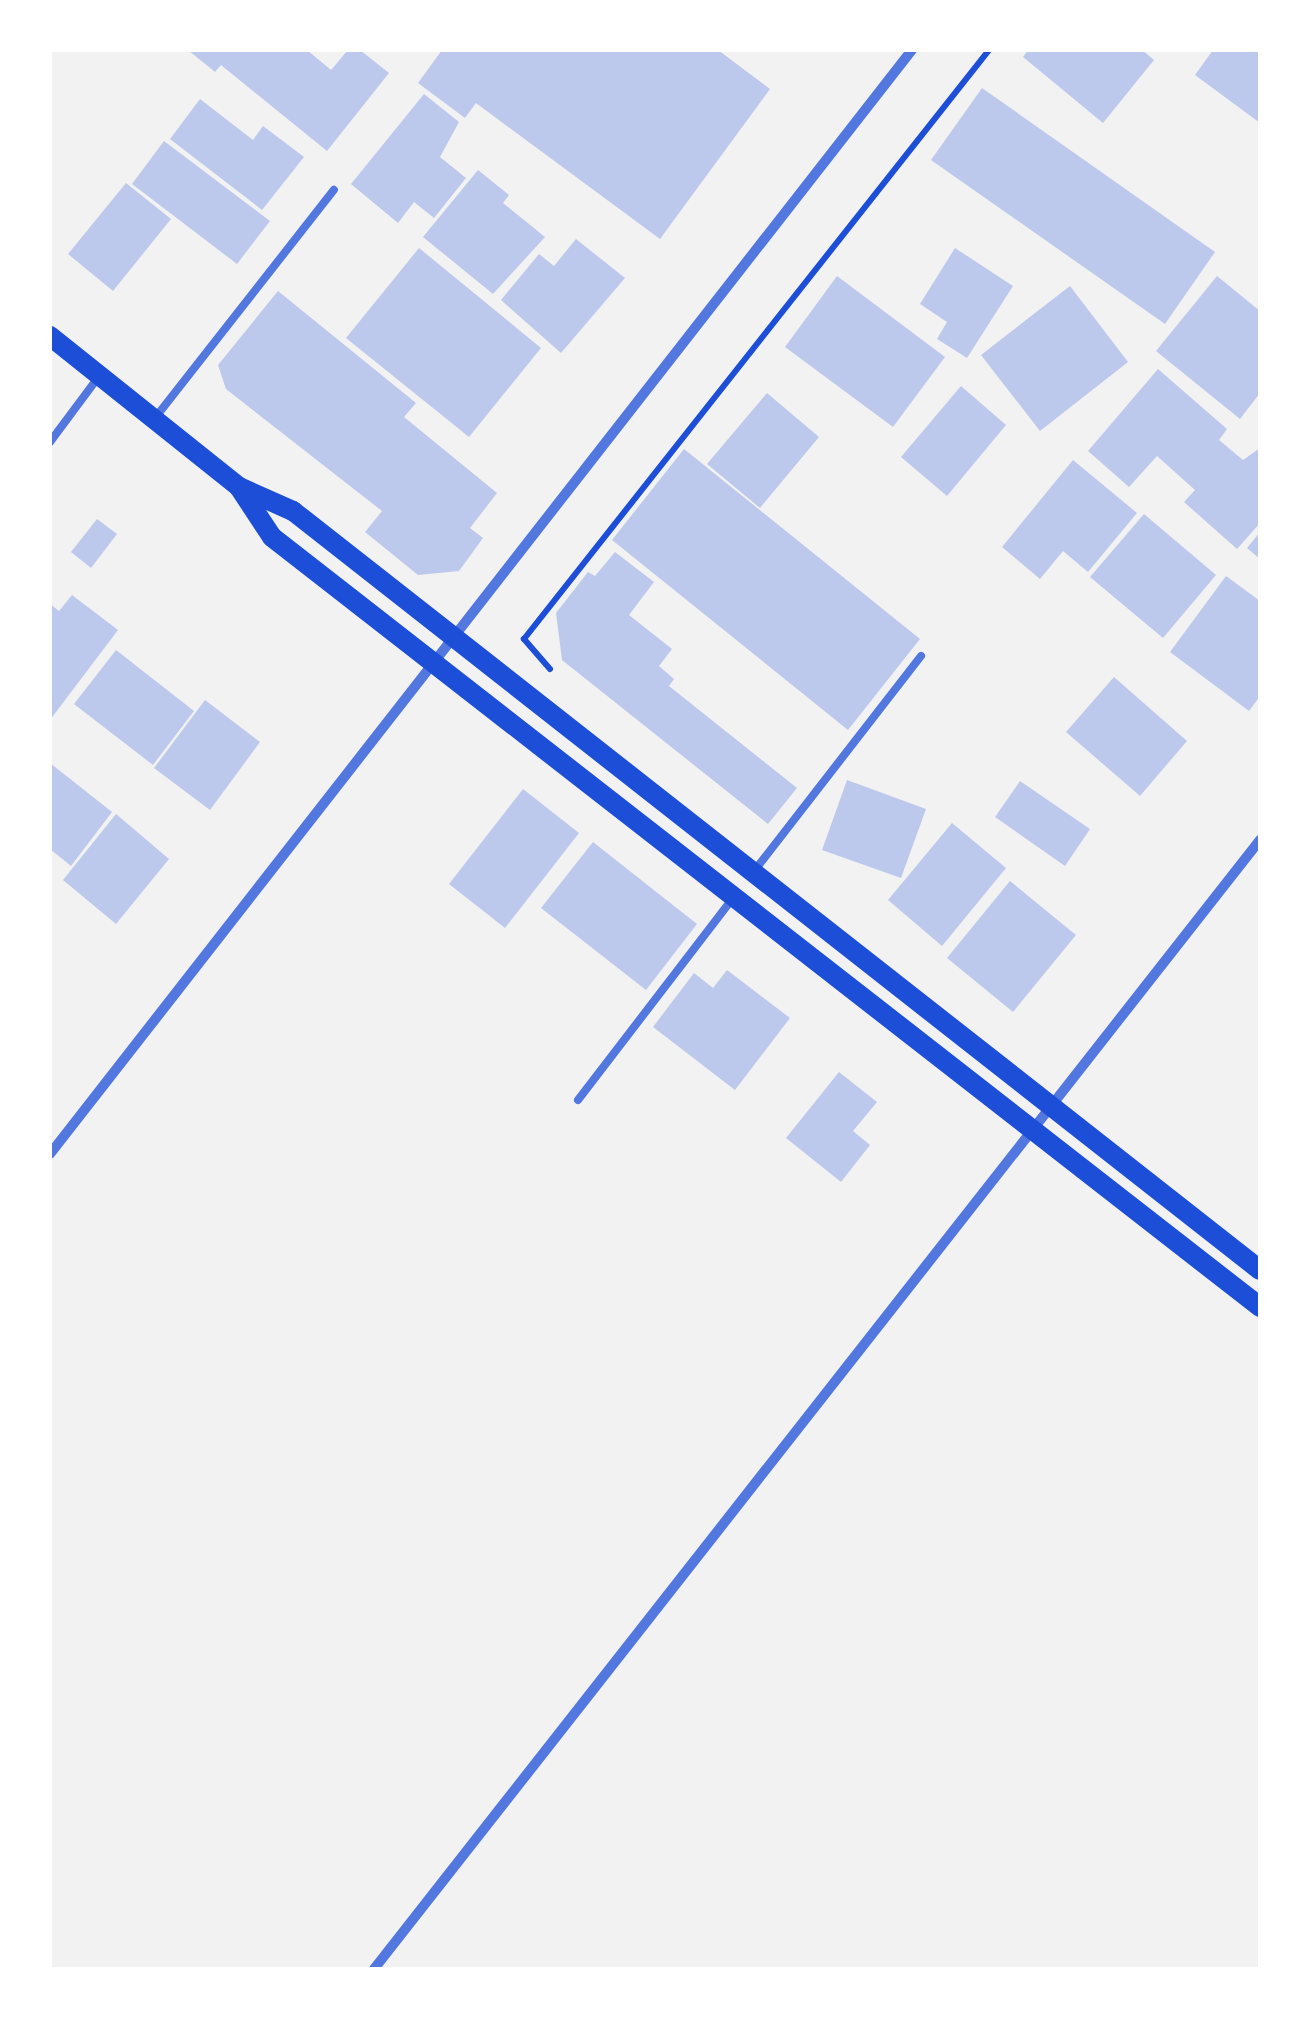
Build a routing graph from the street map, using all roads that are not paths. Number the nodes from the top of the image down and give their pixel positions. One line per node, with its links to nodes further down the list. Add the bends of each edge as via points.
1 (912, 50): 8 (street)
2 (334, 190): 5 (lane)
3 (50, 336): 4 (main road)
4 (100, 376): 5 (main road); 6 (lane)
5 (154, 418): 7 (main road)
6 (50, 442)
7 (239, 488): 8 (main road, via 293,511); 10 (main road, via 272,538)
8 (456, 639): 10 (street); 12 (main road)
9 (921, 656): 12 (lane)
10 (436, 663): 13 (main road); 17 (street)
11 (1260, 840): 15 (street)
12 (754, 872): 15 (main road)
13 (735, 895): 14 (lane); 16 (main road)
14 (578, 1100)
15 (1052, 1106): 16 (street); 18 (main road)
16 (1035, 1129): 19 (main road); 20 (street)
17 (50, 1154)
18 (1260, 1270)
19 (1260, 1307)
20 (374, 1969)

